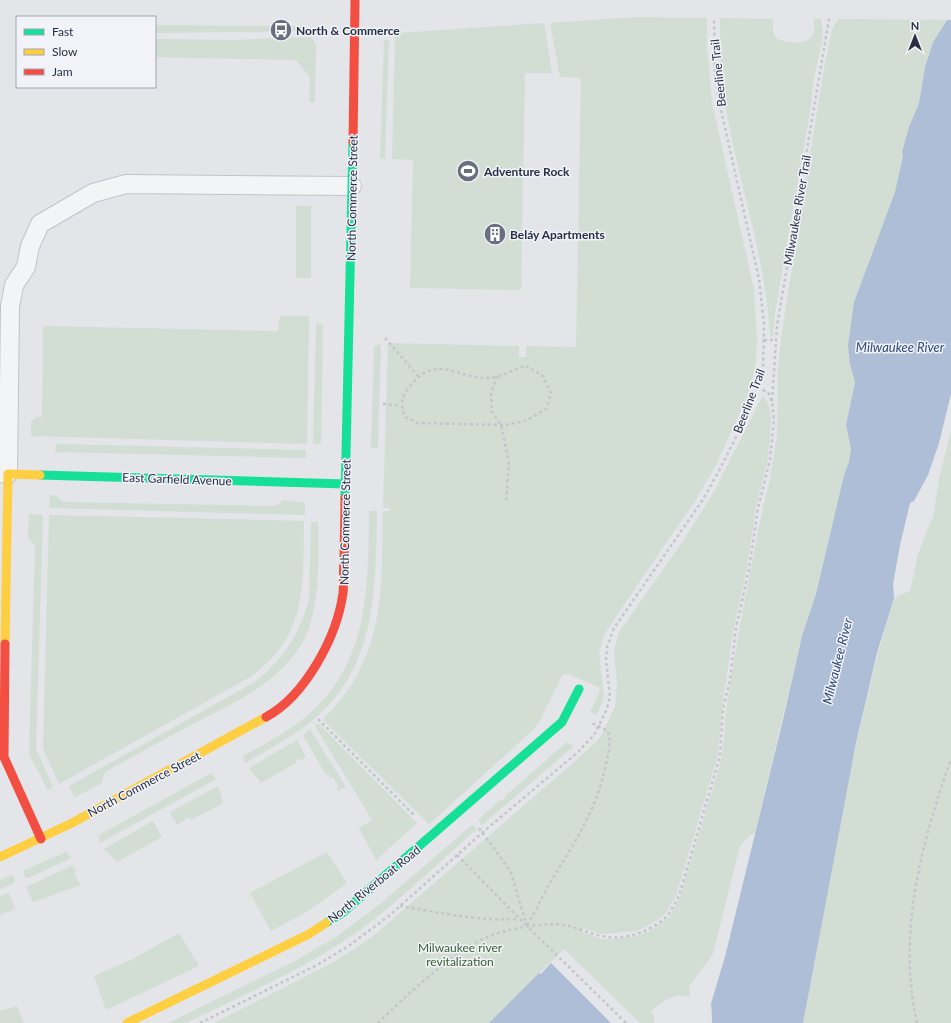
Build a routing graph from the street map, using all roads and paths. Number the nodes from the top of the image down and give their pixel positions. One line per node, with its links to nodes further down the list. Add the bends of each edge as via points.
1 (354, 0): 4 (street, North Commerce Street, via 356,34)
2 (714, 18): 6 (path, Beerline Trail, via 719,101 758,279)
3 (829, 19): 7 (path, Milwaukee River Trail)
4 (352, 186): 15 (lane, via 126,184 93,193 40,224 30,246 26,267 14,285 10,306); 16 (street, North Commerce Street)
5 (385, 338): 8 (path)
6 (764, 340): 7 (path); 10 (path, Beerline Trail, via 763,370)
7 (776, 340): 11 (path, Milwaukee River Trail)
8 (418, 376): 9 (path, via 437,368 477,377); 13 (path, via 403,395)
9 (497, 376): 14 (path, via 491,393 492,412); 14 (path, via 526,366 542,375 551,393 546,409 525,421)
10 (757, 388): 11 (path, via 768,392); 28 (path, Beerline Trail, via 719,472 702,501 614,628 607,647 606,659 610,697 598,726 608,731 611,742 599,792 571,849)
11 (772, 402): 28 (path, Milwaukee River Trail, via 773,434 770,460 758,508 749,569 736,628 720,756 679,896 667,916 657,924 647,930 624,936 602,936 564,925)
12 (383, 404): 13 (path)
13 (401, 406): 14 (path, via 405,417 418,423)
14 (501, 425): 17 (path, via 509,463)
15 (4, 474): 16 (street, East Garfield Avenue); 23 (street, via 4,757)
16 (346, 484): 23 (street, North Commerce Street, via 343,593 336,622 323,653 292,697 276,711 216,745)
17 (506, 502)
18 (579, 689): 29 (street, North Riverboat Road, via 562,722 342,913 309,934)
19 (318, 719): 21 (path)
20 (951, 759): 32 (path, via 919,863 916,881 910,952 911,983)
21 (417, 818)
22 (475, 823): 28 (path, via 506,864)
23 (41, 839): 25 (street, North Commerce Street)
24 (457, 855): 27 (path)
25 (0, 857)
26 (400, 906): 27 (path, via 507,920)
27 (518, 919): 28 (path)
28 (527, 926): 30 (path, Milwaukee River Trail, via 490,936 464,950); 31 (path)
29 (127, 1023)
30 (378, 1023)
31 (626, 1023)
32 (917, 1023)

